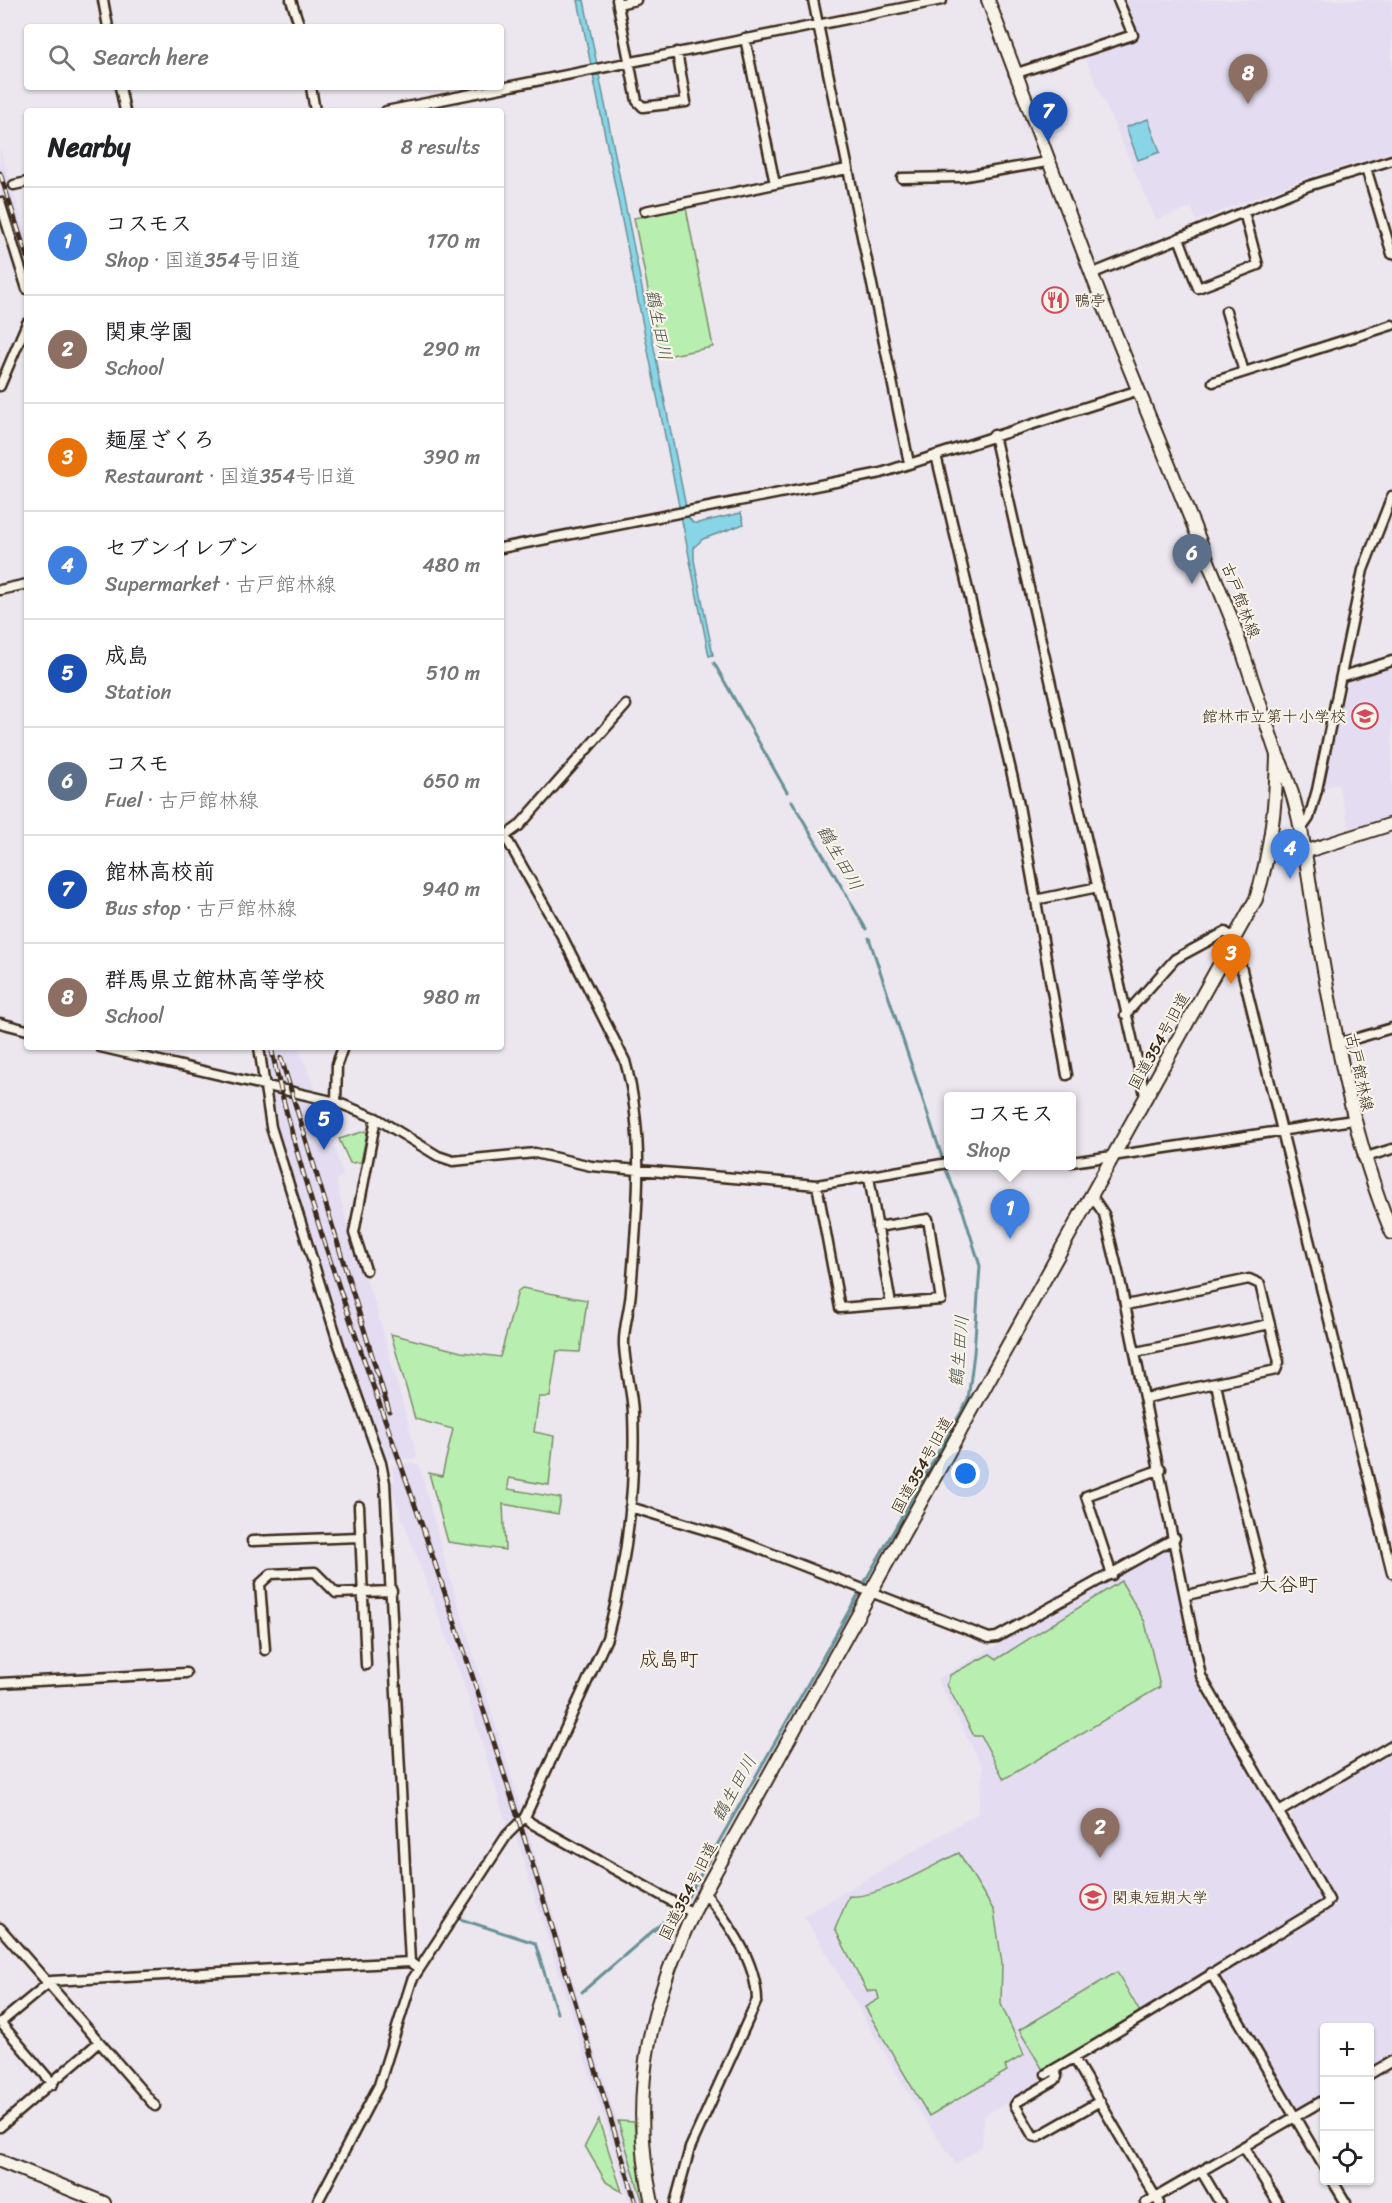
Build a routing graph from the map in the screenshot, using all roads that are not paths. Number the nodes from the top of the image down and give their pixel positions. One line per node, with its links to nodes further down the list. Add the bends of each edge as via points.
1 (103, 0): 10 (street)
2 (291, 0): 11 (street)
3 (636, 0): 8 (street)
4 (813, 0): 9 (street)
5 (942, 0): 9 (street)
6 (988, 0): 15 (street, 古戸館林線)
7 (1118, 0): 15 (street, via 1132,35)
8 (617, 2): 14 (street)
9 (818, 23): 12 (street); 26 (street)
10 (107, 24)
11 (299, 24)
12 (745, 38): 13 (street); 30 (street)
13 (677, 52): 14 (street); 14 (street, via 686,102 643,107 637,101)
14 (629, 62): 16 (street)
15 (1014, 74): 24 (street, 古戸館林線)
16 (504, 87)
17 (121, 90): 20 (street)
18 (312, 90): 21 (street)
19 (490, 90): 22 (street)
20 (124, 108)
21 (314, 108)
22 (401, 108)
23 (1392, 160): 25 (street)
24 (1047, 162): 27 (street, via 960,177); 36 (street, 古戸館林線)
25 (1366, 168): 33 (street); 35 (street)
26 (846, 169): 30 (street); 47 (street)
27 (902, 178)
28 (24, 182): 29 (street)
29 (14, 184)
30 (775, 184): 32 (street)
31 (0, 202): 37 (street)
32 (645, 211)
33 (1244, 212): 34 (street); 34 (street, via 1258,265 1198,288)
34 (1179, 238): 36 (street)
35 (1392, 254)
36 (1091, 273): 44 (street, 古戸館林線)
37 (24, 279)
38 (1226, 311): 41 (street)
39 (1392, 326): 41 (street)
40 (24, 330): 43 (street)
41 (1244, 372): 42 (street)
42 (1213, 382)
43 (0, 386)
44 (1138, 390): 45 (street); 55 (street, 古戸館林線, via 1232,620)
45 (994, 435): 46 (street); 61 (street)
46 (936, 455): 47 (street); 62 (street, via 1018,800)
47 (909, 464): 49 (street, via 881,473)
48 (1392, 496): 53 (street, via 1363,570)
49 (504, 547)
50 (24, 585): 51 (street)
51 (0, 590)
52 (1392, 661): 53 (street)
53 (1343, 676): 57 (street, via 1317,790 1309,818)
54 (626, 705): 58 (street, via 519,826)
55 (1277, 755): 57 (street, 古戸館林線, via 1286,772); 63 (street, 国道354号旧道, via 1268,857 1256,899)
56 (1392, 824): 60 (street)
57 (1300, 831): 60 (street, 古戸館林線)
58 (504, 832)
59 (504, 834): 84 (street, via 563,938 625,1061)
60 (1304, 852): 68 (street, 古戸館林線)
61 (1098, 887): 62 (street); 64 (street)
62 (1035, 900): 72 (street)
63 (1234, 938): 64 (street, via 1225,932 1175,959); 74 (street, 国道354号旧道); 78 (street)
64 (1125, 1015): 74 (street)
65 (0, 1023): 67 (street)
66 (1392, 1028): 68 (street)
67 (24, 1029)
68 (1337, 1044): 77 (street, 古戸館林線)
69 (112, 1050): 73 (street)
70 (259, 1050): 73 (street)
71 (342, 1050): 75 (street, via 337,1064)
72 (1067, 1075)
73 (265, 1086): 75 (street); 105 (street, via 269,1120 295,1209 381,1463 388,1505)
74 (1146, 1099): 80 (street, 国道354号旧道)
75 (336, 1102): 76 (street)
76 (376, 1118): 84 (street, via 453,1161 535,1153 591,1166); 90 (street, via 354,1233)
77 (1353, 1120): 78 (street); 81 (street, 古戸館林線)
78 (1284, 1131): 80 (street); 103 (street)
79 (1392, 1149): 81 (street)
80 (1113, 1157): 82 (street); 87 (street, 国道354号旧道)
81 (1363, 1158): 89 (street, 古戸館林線)
82 (1076, 1161)
83 (944, 1164): 85 (street)
84 (640, 1171): 86 (street); 99 (street, via 624,1344 633,1412)
85 (869, 1177): 86 (street); 88 (street)
86 (817, 1185): 91 (street, via 840,1308)
87 (1092, 1196): 92 (street, via 1104,1214); 107 (street, 国道354号旧道)
88 (877, 1227): 91 (street); 91 (street, via 928,1219 941,1300)
89 (1392, 1233)
90 (366, 1270)
91 (891, 1304)
92 (1126, 1305): 93 (street, via 1249,1280 1260,1284); 94 (street)
93 (1270, 1324): 94 (street); 95 (street, via 1279,1362 1276,1371)
94 (1136, 1352): 96 (street)
95 (1216, 1383): 96 (street); 108 (street, via 1263,1578)
96 (1146, 1398): 97 (street)
97 (1161, 1469): 101 (street); 104 (street, via 1086,1496)
98 (359, 1506): 100 (street)
99 (630, 1507): 107 (street, via 729,1537); 115 (street, via 607,1638)
100 (360, 1537): 102 (street); 106 (street)
101 (1175, 1538): 104 (street); 108 (street)
102 (252, 1541)
103 (1392, 1573)
104 (1112, 1575): 107 (street, via 989,1638)
105 (392, 1591): 106 (street); 119 (street)
106 (363, 1592): 109 (street, via 336,1593 315,1572 272,1574 261,1584); 110 (street)
107 (870, 1592): 116 (street, 国道354号旧道)
108 (1187, 1595): 114 (street, via 1202,1676)
109 (266, 1650)
110 (366, 1665)
111 (186, 1673): 112 (street)
112 (0, 1683)
113 (1392, 1745): 114 (street)
114 (1279, 1812): 121 (street, via 1328,1902)
115 (525, 1817): 117 (street); 120 (street, via 507,1835)
116 (704, 1892): 117 (street, 国道354号旧道); 145 (street, via 738,1941 756,1983 757,2000 690,2148)
117 (693, 1913): 144 (street, 国道354号旧道, via 664,1979 649,2039 641,2138)
118 (0, 1928): 122 (street)
119 (410, 1962): 120 (street); 122 (street)
120 (418, 1968): 143 (street, via 379,2085)
121 (1211, 1973): 125 (street); 134 (street)
122 (47, 1983): 123 (street); 124 (street)
123 (0, 2023): 130 (street)
124 (99, 2042): 130 (street); 133 (street)
125 (1074, 2058): 127 (street); 131 (street)
126 (1392, 2061): 128 (street)
127 (1055, 2069): 129 (street); 131 (street, via 1055,2080 1016,2105 1033,2136)
128 (1374, 2072)
129 (1046, 2074)
130 (53, 2084): 135 (street)
131 (1100, 2101): 141 (street)
132 (1320, 2102): 134 (street)
133 (155, 2106)
134 (1295, 2118): 136 (street); 137 (street)
135 (2, 2123)
136 (1244, 2146): 139 (street); 148 (street)
137 (1320, 2160)
138 (0, 2161): 142 (street)
139 (1201, 2171): 141 (street); 147 (street)
140 (1335, 2185): 149 (street)
141 (1158, 2200): 146 (street)
142 (104, 2203)
143 (317, 2203)
144 (652, 2203)
145 (675, 2203)
146 (1146, 2203)
147 (1220, 2203)
148 (1278, 2203)
149 (1346, 2203)

